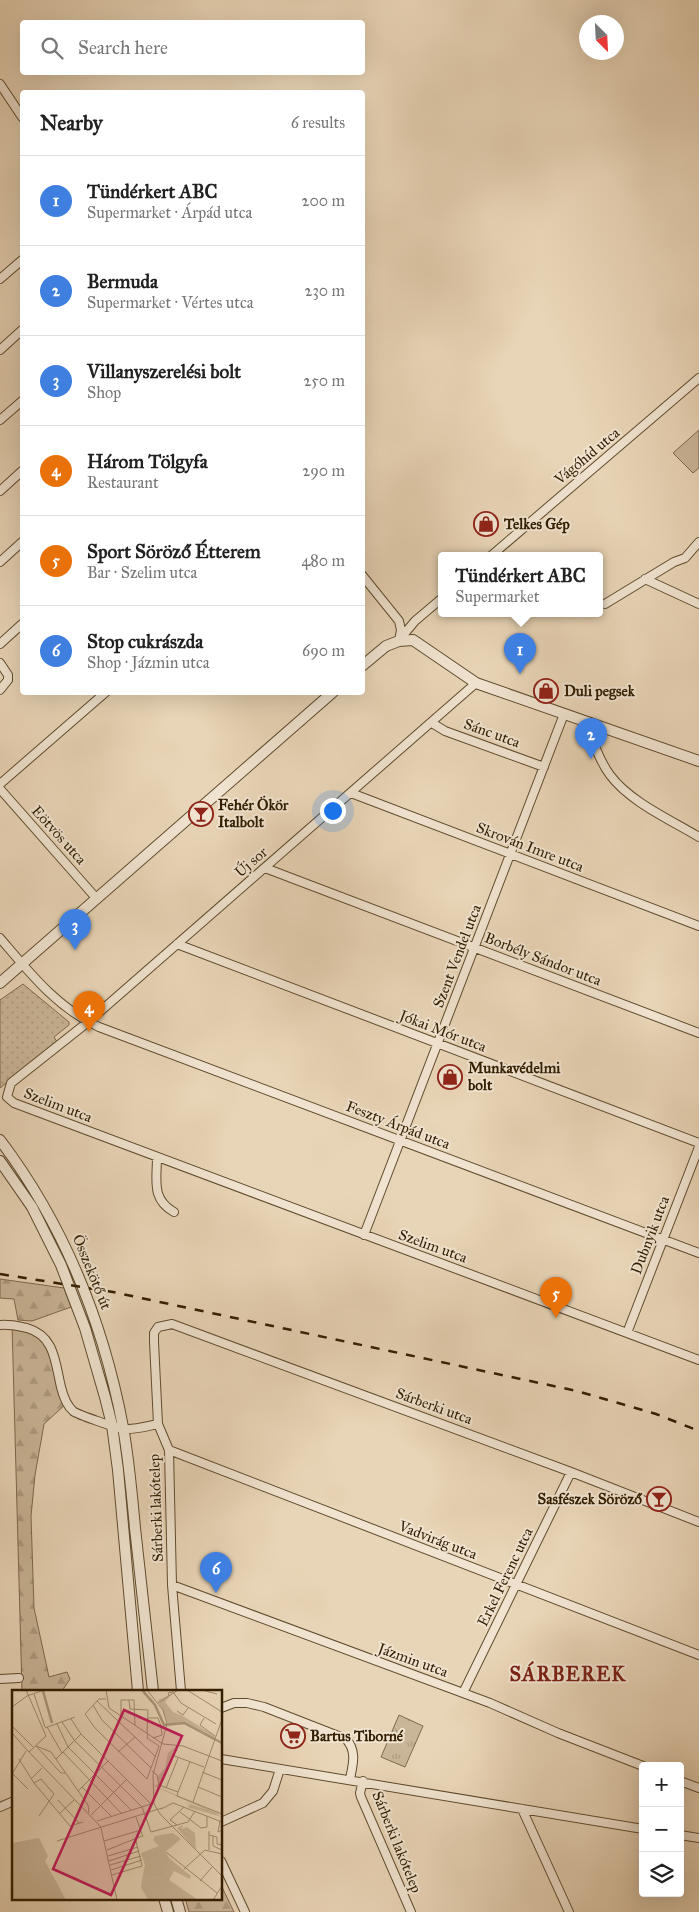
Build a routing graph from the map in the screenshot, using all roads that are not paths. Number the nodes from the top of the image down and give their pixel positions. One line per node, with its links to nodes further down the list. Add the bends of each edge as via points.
1 (0, 84): 2 (street)
2 (20, 114)
3 (20, 262): 4 (street)
4 (0, 279)
5 (20, 332): 6 (street)
6 (0, 350)
7 (699, 378): 14 (street, Vágóhíd utca)
8 (20, 402): 9 (street)
9 (0, 420)
10 (20, 473): 11 (street)
11 (0, 491)
12 (699, 542): 16 (street, via 685,558)
13 (20, 544): 15 (street)
14 (496, 552)
15 (0, 562)
16 (645, 578): 19 (street); 20 (street)
17 (365, 579): 22 (street, via 399,621)
18 (438, 602): 22 (street)
19 (605, 604)
20 (699, 604)
21 (20, 626): 23 (street)
22 (399, 641): 25 (street, via 386,646); 26 (street, via 413,640)
23 (0, 644)
24 (0, 663): 27 (street, via 8,680)
25 (365, 664)
26 (476, 683): 30 (street); 31 (street, Új sor)
27 (0, 690)
28 (103, 695): 35 (street)
29 (330, 695): 41 (street)
30 (564, 714): 32 (street); 34 (street, Szent Vendel utca)
31 (432, 722): 34 (street, Sánc utca, via 445,731); 37 (street, Új sor)
32 (586, 723): 33 (street); 38 (street, via 600,759 623,790)
33 (699, 761)
34 (544, 767): 39 (street, Szent Vendel utca)
35 (0, 784)
36 (0, 789): 41 (street, Eötvös utca)
37 (351, 793): 39 (street, Skrován Imre utca); 40 (street, Új sor)
38 (699, 837)
39 (510, 854): 42 (street, Skrován Imre utca); 45 (street, Szent Vendel utca)
40 (265, 868): 44 (street, Új sor); 45 (street, Borbély Sándor utca)
41 (97, 899): 46 (street)
42 (699, 926)
43 (0, 938): 46 (street, Feszty Árpád utca)
44 (178, 944): 48 (street, Új sor); 50 (street, Jókai Mór utca)
45 (474, 948): 49 (street, Borbély Sándor utca); 50 (street, Szent Vendel utca)
46 (22, 965): 47 (street); 48 (street, Feszty Árpád utca, via 44,989)
47 (0, 983)
48 (88, 1022): 51 (street, Új sor, via 11,1083); 53 (street, Feszty Árpád utca)
49 (699, 1033)
50 (438, 1044): 53 (street, Szent Vendel utca); 54 (street, Jókai Mór utca)
51 (7, 1097): 56 (street, Szelim utca, via 14,1103)
52 (0, 1140): 68 (street, Összekötő út, via 49,1212 74,1264 104,1348)
53 (401, 1141): 59 (street, Szent Vendel utca); 60 (street, Feszty Árpád utca)
54 (699, 1143)
55 (699, 1147): 60 (street, Dubnyik utca)
56 (157, 1157): 58 (street, via 159,1200); 59 (street, Szelim utca)
57 (0, 1160): 67 (street, Összekötő út, via 32,1206 72,1289)
58 (174, 1212)
59 (364, 1235): 64 (street, Szelim utca)
60 (664, 1239): 61 (street, Feszty Árpád utca); 64 (street, Dubnyik utca)
61 (699, 1253)
62 (0, 1324): 67 (street, via 12,1324 42,1334 52,1349 63,1393 72,1411)
63 (158, 1327): 66 (street, Sárberki lakótelep, via 154,1334); 70 (street, Sárberki utca, via 172,1324)
64 (627, 1333): 65 (street, Szelim utca)
65 (699, 1360)
66 (158, 1424): 68 (street); 69 (street, Sárberki lakótelep)
67 (112, 1425): 68 (street); 77 (street, Összekötő út)
68 (124, 1429): 78 (street, Összekötő út)
69 (169, 1450): 72 (street, Sárberki lakótelep); 73 (street, Vadvirág utca)
70 (571, 1472): 71 (street, Sárberki utca); 73 (street, Erkel Ferenc utca)
71 (699, 1522)
72 (172, 1585): 79 (street, Sárberki lakótelep); 80 (street, Jázmin utca)
73 (517, 1586): 74 (street, Vadvirág utca); 80 (street, Erkel Ferenc utca)
74 (699, 1655)
75 (19, 1678): 76 (street)
76 (0, 1679)
77 (138, 1690)
78 (152, 1690)
79 (181, 1690)
80 (463, 1693): 83 (street, Jázmin utca)
81 (222, 1708): 85 (street, via 234,1703 264,1707 346,1739 351,1744 354,1758)
82 (222, 1759): 84 (street)
83 (639, 1764)
84 (280, 1769): 85 (street); 92 (street, via 273,1791 263,1803)
85 (350, 1779): 86 (street)
86 (363, 1781): 91 (street); 98 (street, Sárberki lakótelep, via 361,1798)
87 (684, 1782): 88 (street)
88 (699, 1788)
89 (12, 1802): 90 (street)
90 (0, 1807)
91 (522, 1809): 93 (street); 99 (street)
92 (222, 1822)
93 (639, 1828)
94 (684, 1836): 95 (street)
95 (699, 1838)
96 (222, 1863): 97 (street)
97 (245, 1912)
98 (411, 1912)
99 (569, 1912)

